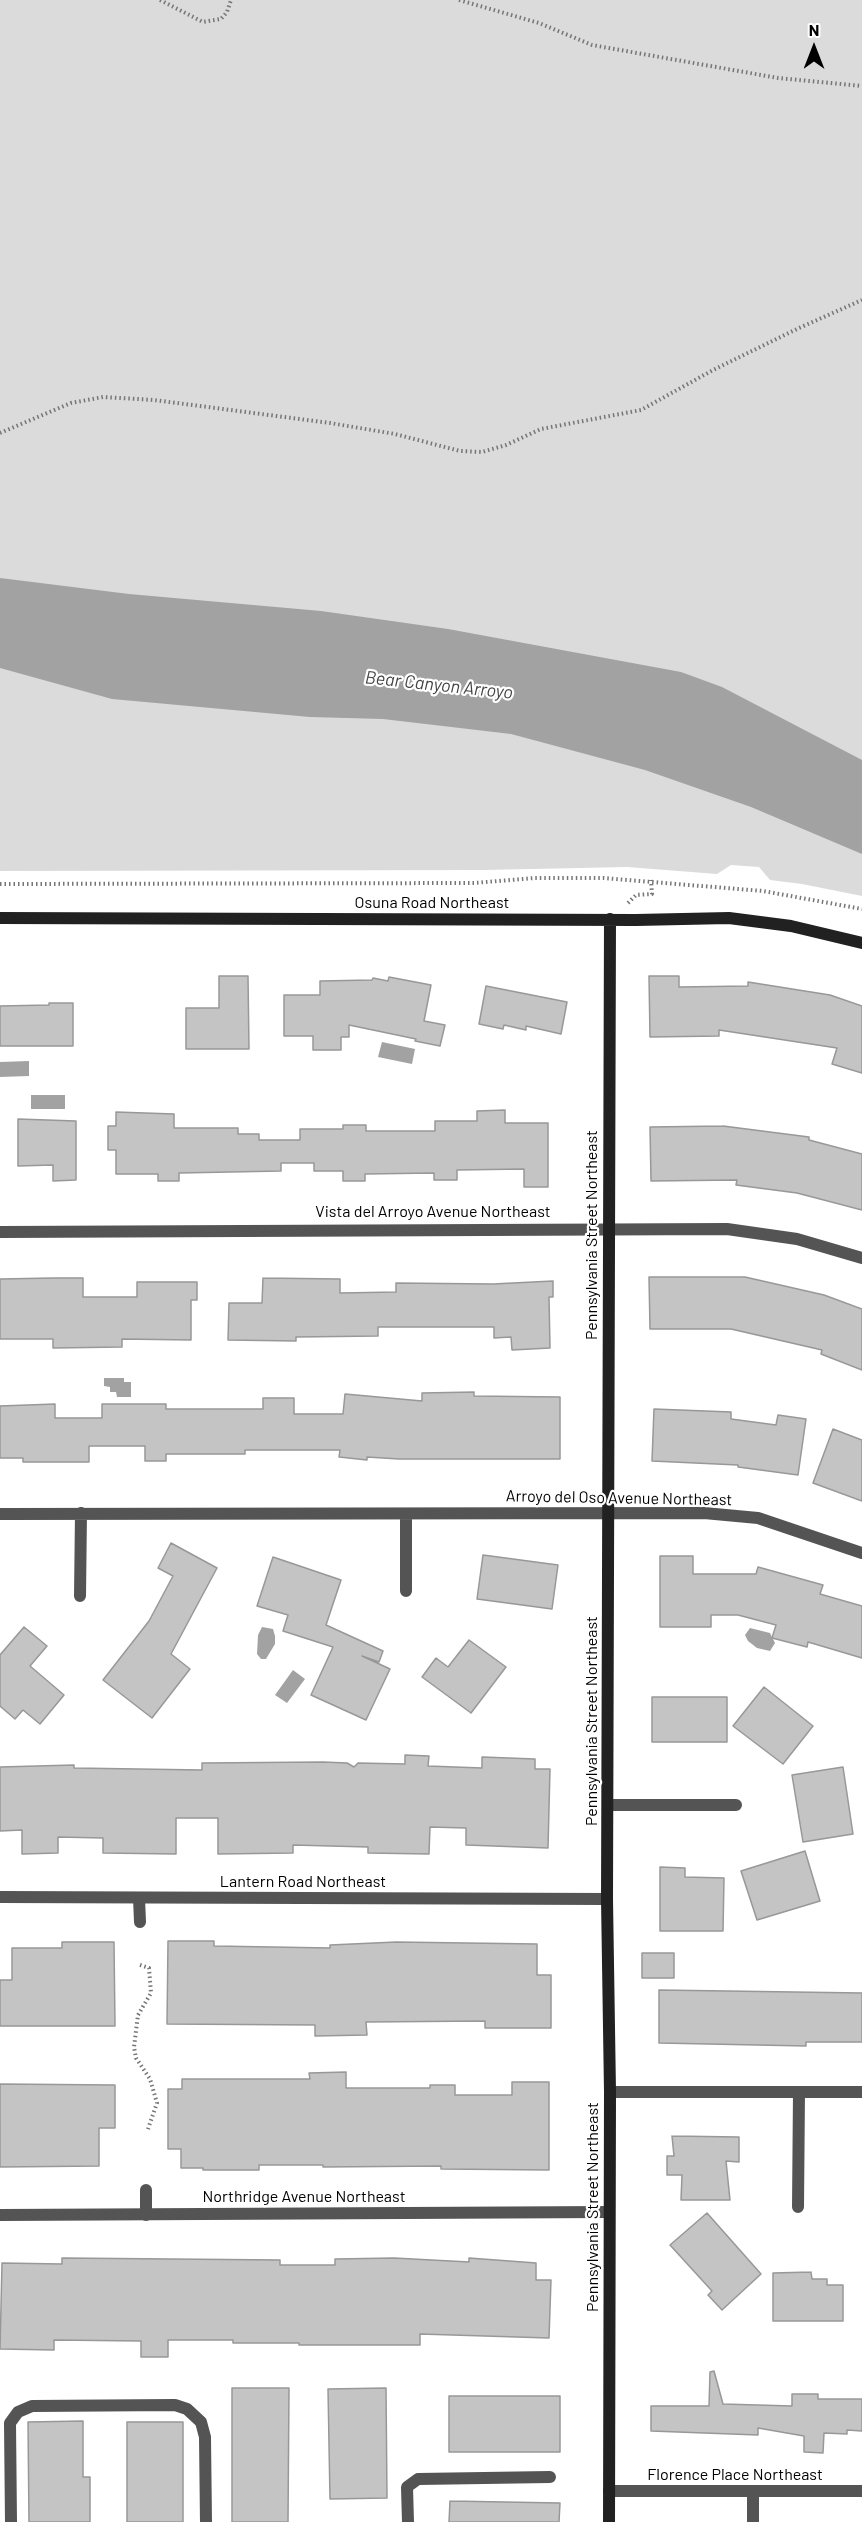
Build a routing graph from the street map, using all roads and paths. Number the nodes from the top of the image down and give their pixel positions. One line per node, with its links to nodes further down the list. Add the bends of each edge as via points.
1 (160, 0): 2 (path, via 191,18 213,22 227,12)
2 (231, 0)
3 (459, 0): 4 (path, via 539,23 592,45 778,78)
4 (862, 86)
5 (862, 300): 6 (path, via 713,370 641,410 541,429 482,452 460,451 330,423 103,397 71,404)
6 (0, 433)
7 (651, 880): 8 (path); 9 (path, via 652,894); 10 (path, via 763,891)
8 (0, 884)
9 (636, 895)
10 (862, 909)
11 (0, 918): 12 (street, Osuna Road Northeast)
12 (609, 919): 13 (street, Osuna Road Northeast, via 729,918 791,926); 14 (street, Pennsylvania Street Northeast)
13 (862, 943)
14 (609, 1228): 15 (street, Vista del Arroyo Avenue Northeast); 16 (street, Vista del Arroyo Avenue Northeast, via 727,1229 797,1239); 17 (street, Pennsylvania Street Northeast)
15 (0, 1232)
16 (862, 1258)
17 (609, 1512): 20 (street, Arroyo del Oso Avenue Northeast); 21 (street, Arroyo del Oso Avenue Northeast, via 758,1518); 24 (street, Pennsylvania Street Northeast)
18 (81, 1513): 19 (street, Arroyo del Oso Avenue Northeast); 20 (street, Arroyo del Oso Avenue Northeast); 23 (street)
19 (0, 1514)
20 (406, 1514): 22 (street)
21 (862, 1553)
22 (406, 1591)
23 (80, 1596)
24 (608, 1805): 25 (street); 28 (street, Pennsylvania Street Northeast)
25 (736, 1805)
26 (0, 1897): 27 (street, Lantern Road Northeast)
27 (139, 1898): 28 (street, Lantern Road Northeast); 29 (street)
28 (607, 1899): 31 (street, Pennsylvania Street Northeast)
29 (140, 1922)
30 (140, 1965): 34 (path, via 149,1968 151,1994 138,2015 134,2047 157,2103)
31 (610, 2092): 32 (street); 37 (street, Pennsylvania Street Northeast)
32 (799, 2092): 33 (street); 36 (street)
33 (862, 2092)
34 (147, 2132)
35 (146, 2190): 39 (street)
36 (798, 2206)
37 (609, 2212): 39 (street, Northridge Avenue Northeast); 41 (street, Pennsylvania Street Northeast)
38 (0, 2215): 39 (street, Northridge Avenue Northeast)
39 (146, 2215)
40 (550, 2477): 46 (street, via 418,2479 407,2487)
41 (609, 2491): 43 (street, Florence Place Northeast); 47 (street, Pennsylvania Street Northeast)
42 (862, 2491): 43 (street, Florence Place Northeast)
43 (753, 2492): 48 (street)
44 (11, 2522): 45 (street, via 10,2423 18,2412 32,2406 175,2405 188,2409 201,2422 205,2437)
45 (206, 2522)
46 (408, 2522)
47 (609, 2522)
48 (753, 2522)

